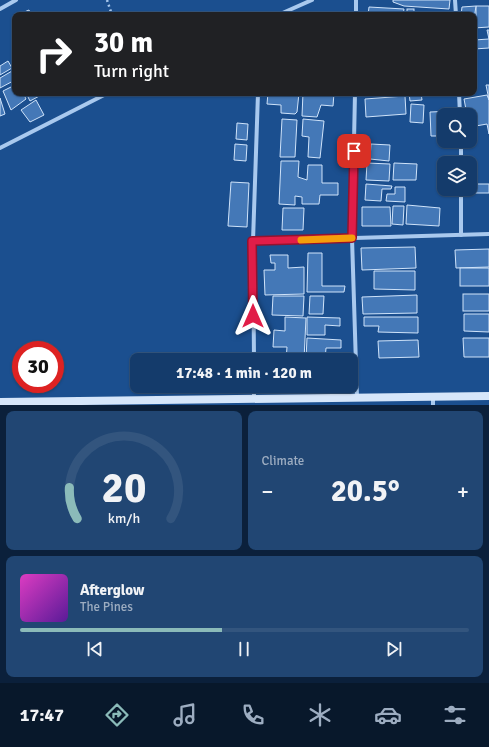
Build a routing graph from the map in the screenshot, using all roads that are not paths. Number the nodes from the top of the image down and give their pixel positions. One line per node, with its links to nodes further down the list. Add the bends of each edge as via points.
1 (16, 0): 5 (street)
2 (312, 0): 6 (street)
3 (356, 0): 7 (street)
4 (455, 0): 8 (street)
5 (0, 9)
6 (285, 12)
7 (356, 12)
8 (456, 12)
9 (102, 96): 14 (street)
10 (258, 96): 19 (street)
11 (354, 96): 18 (street)
12 (459, 96): 13 (street)
13 (460, 108)
14 (0, 148)
15 (461, 196): 17 (street)
16 (489, 234): 17 (street)
17 (461, 235): 18 (street)
18 (352, 238): 19 (street); 23 (street)
19 (252, 241): 20 (street)
20 (254, 353)
21 (254, 393): 24 (street)
22 (489, 396): 25 (street)
23 (357, 397): 24 (street); 25 (street)
24 (254, 398): 27 (street)
25 (433, 401)
26 (0, 402): 27 (street)
27 (139, 402)

